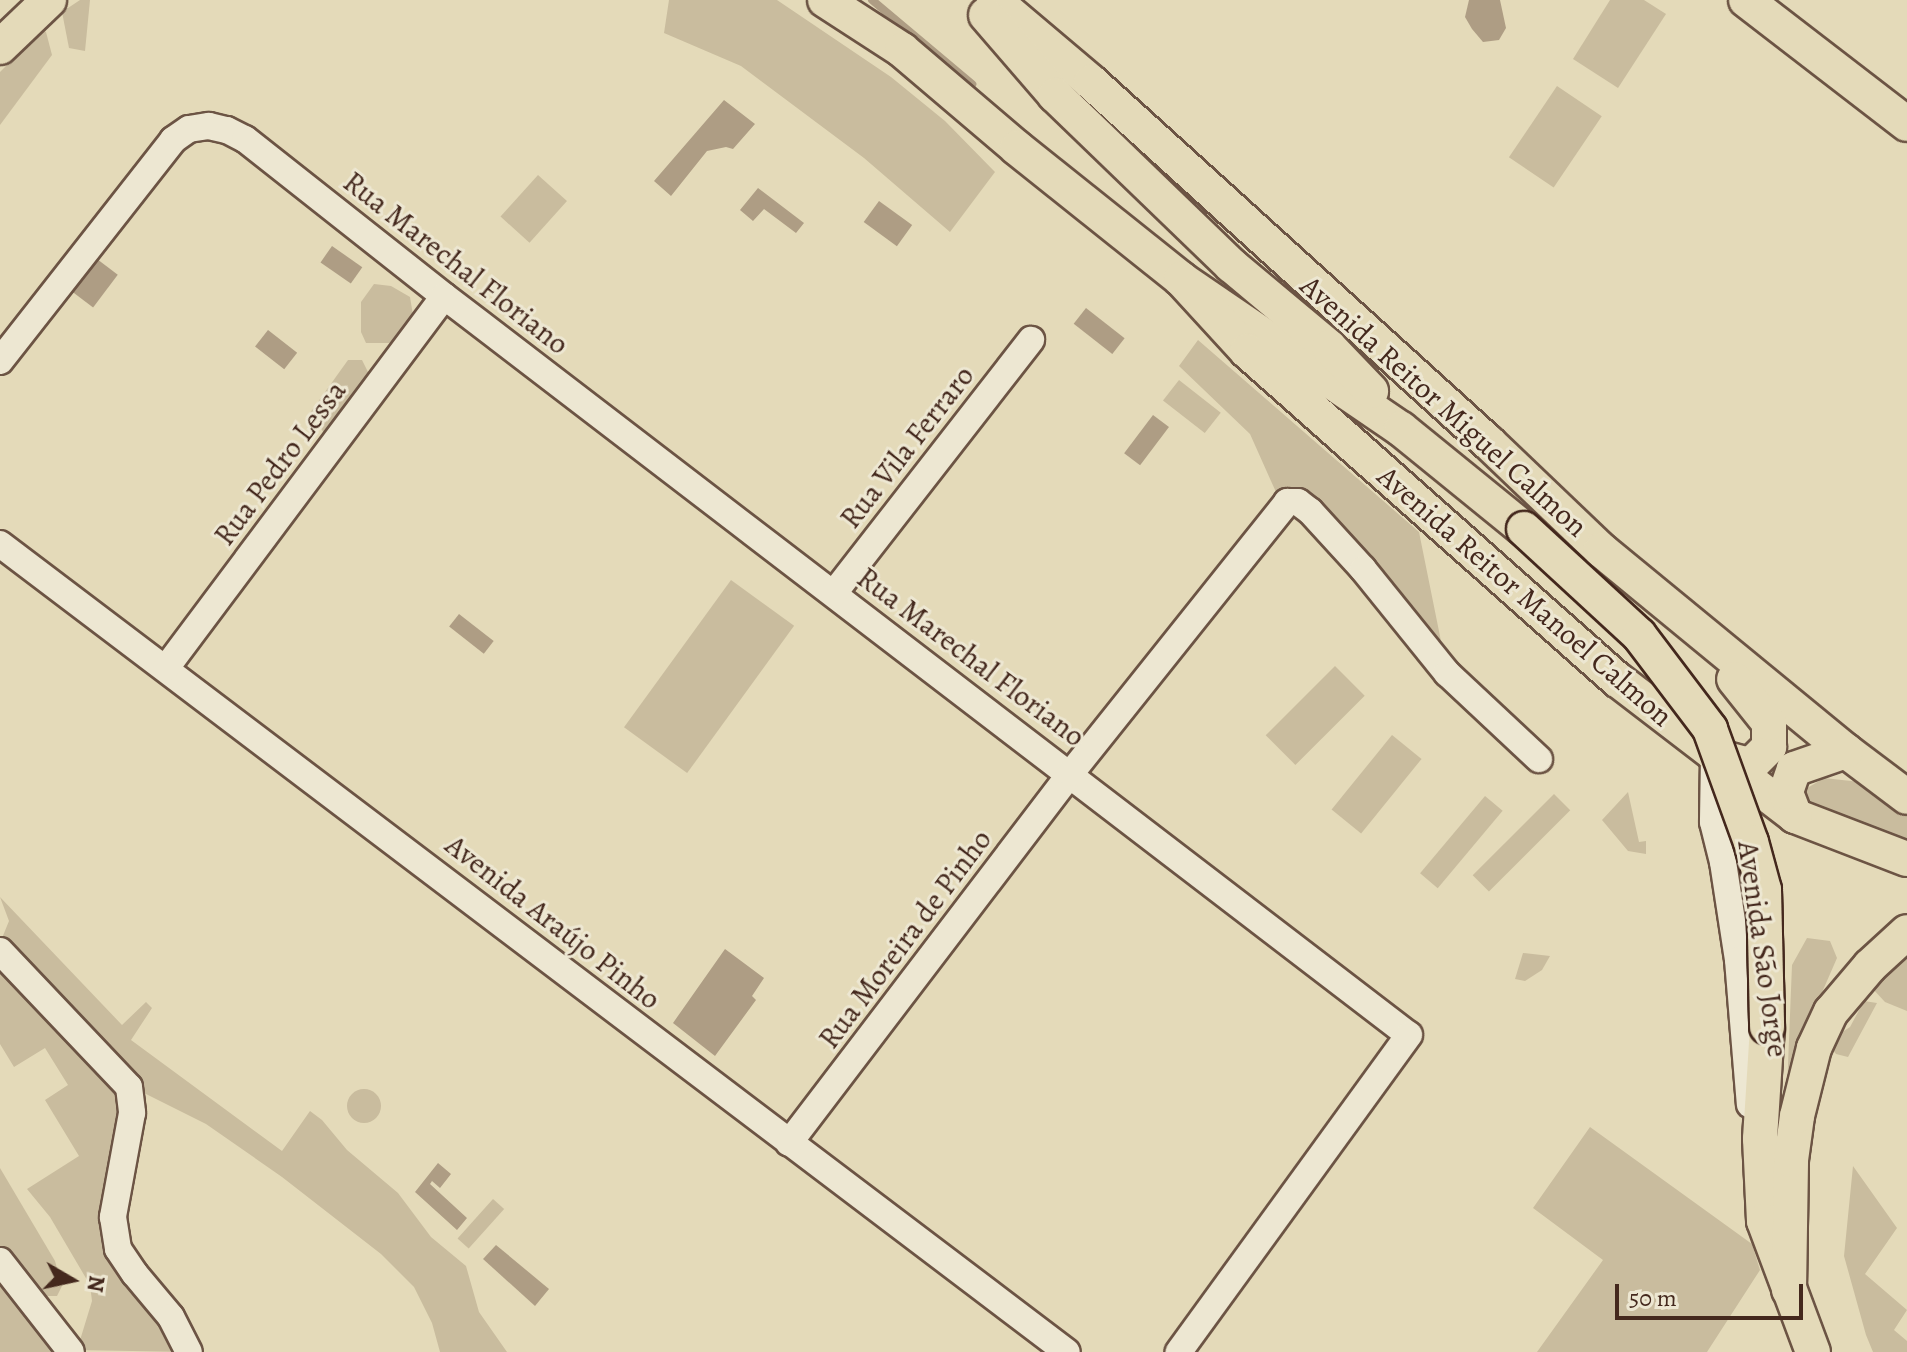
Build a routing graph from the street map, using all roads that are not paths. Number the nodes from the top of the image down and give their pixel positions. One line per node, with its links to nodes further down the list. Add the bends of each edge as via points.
1 (825, 0): 6 (main road, via 902,50)
2 (973, 0): 10 (main road, via 1055,95 1231,265 1329,347)
3 (994, 0): 13 (main road, Avenida Reitor Miguel Calmon)
4 (1746, 0): 5 (main road)
5 (1907, 124)
6 (1181, 279): 10 (main road); 16 (main road, Avenida Reitor Manoel Calmon, via 1247,351 1416,504)
7 (444, 296): 9 (street, Rua Marechal Floriano, via 245,139 209,126 189,129 173,140); 12 (street, Rua Marechal Floriano); 14 (street, Rua Pedro Lessa)
8 (1031, 340): 12 (street, Rua Vila Ferraro)
9 (0, 361)
10 (1401, 429): 25 (main road, bridge, via 1524,529 1639,635 1710,729 1764,890 1767,1027)
11 (0, 544): 14 (street, Avenida Araújo Pinho)
12 (834, 593): 18 (street, Rua Marechal Floriano)
13 (1696, 630): 15 (main road, Avenida Reitor Miguel Calmon); 16 (main road, via 1769,723 1772,736 1753,763)
14 (166, 668): 24 (street, Avenida Araújo Pinho)
15 (1846, 751): 19 (main road, Avenida Reitor Miguel Calmon); 20 (main road, via 1794,769 1786,792)
16 (1714, 756): 20 (main road, Avenida Reitor Manoel Calmon); 25 (street, Avenida São Jorge, via 1713,822 1738,960 1752,1129)
17 (1539, 759): 18 (street, Rua Moreira de Pinho, via 1447,673 1363,569 1310,511 1291,500)
18 (1071, 773): 24 (street, Rua Moreira de Pinho); 31 (street, Rua Marechal Floriano, via 1409,1035)
19 (1907, 797)
20 (1795, 816): 21 (main road, Avenida Reitor Manoel Calmon)
21 (1907, 859)
22 (1907, 932): 27 (main road, via 1831,1012 1814,1048 1791,1160)
23 (0, 951): 29 (street, via 129,1087 132,1113 113,1217 118,1249 171,1317)
24 (789, 1143): 30 (street, Avenida Araújo Pinho)
25 (1760, 1149): 27 (main road, via 1764,1221)
26 (0, 1261): 28 (street)
27 (1789, 1290): 32 (main road)
28 (71, 1352)
29 (189, 1352)
30 (1067, 1352)
31 (1179, 1352)
32 (1813, 1352)

